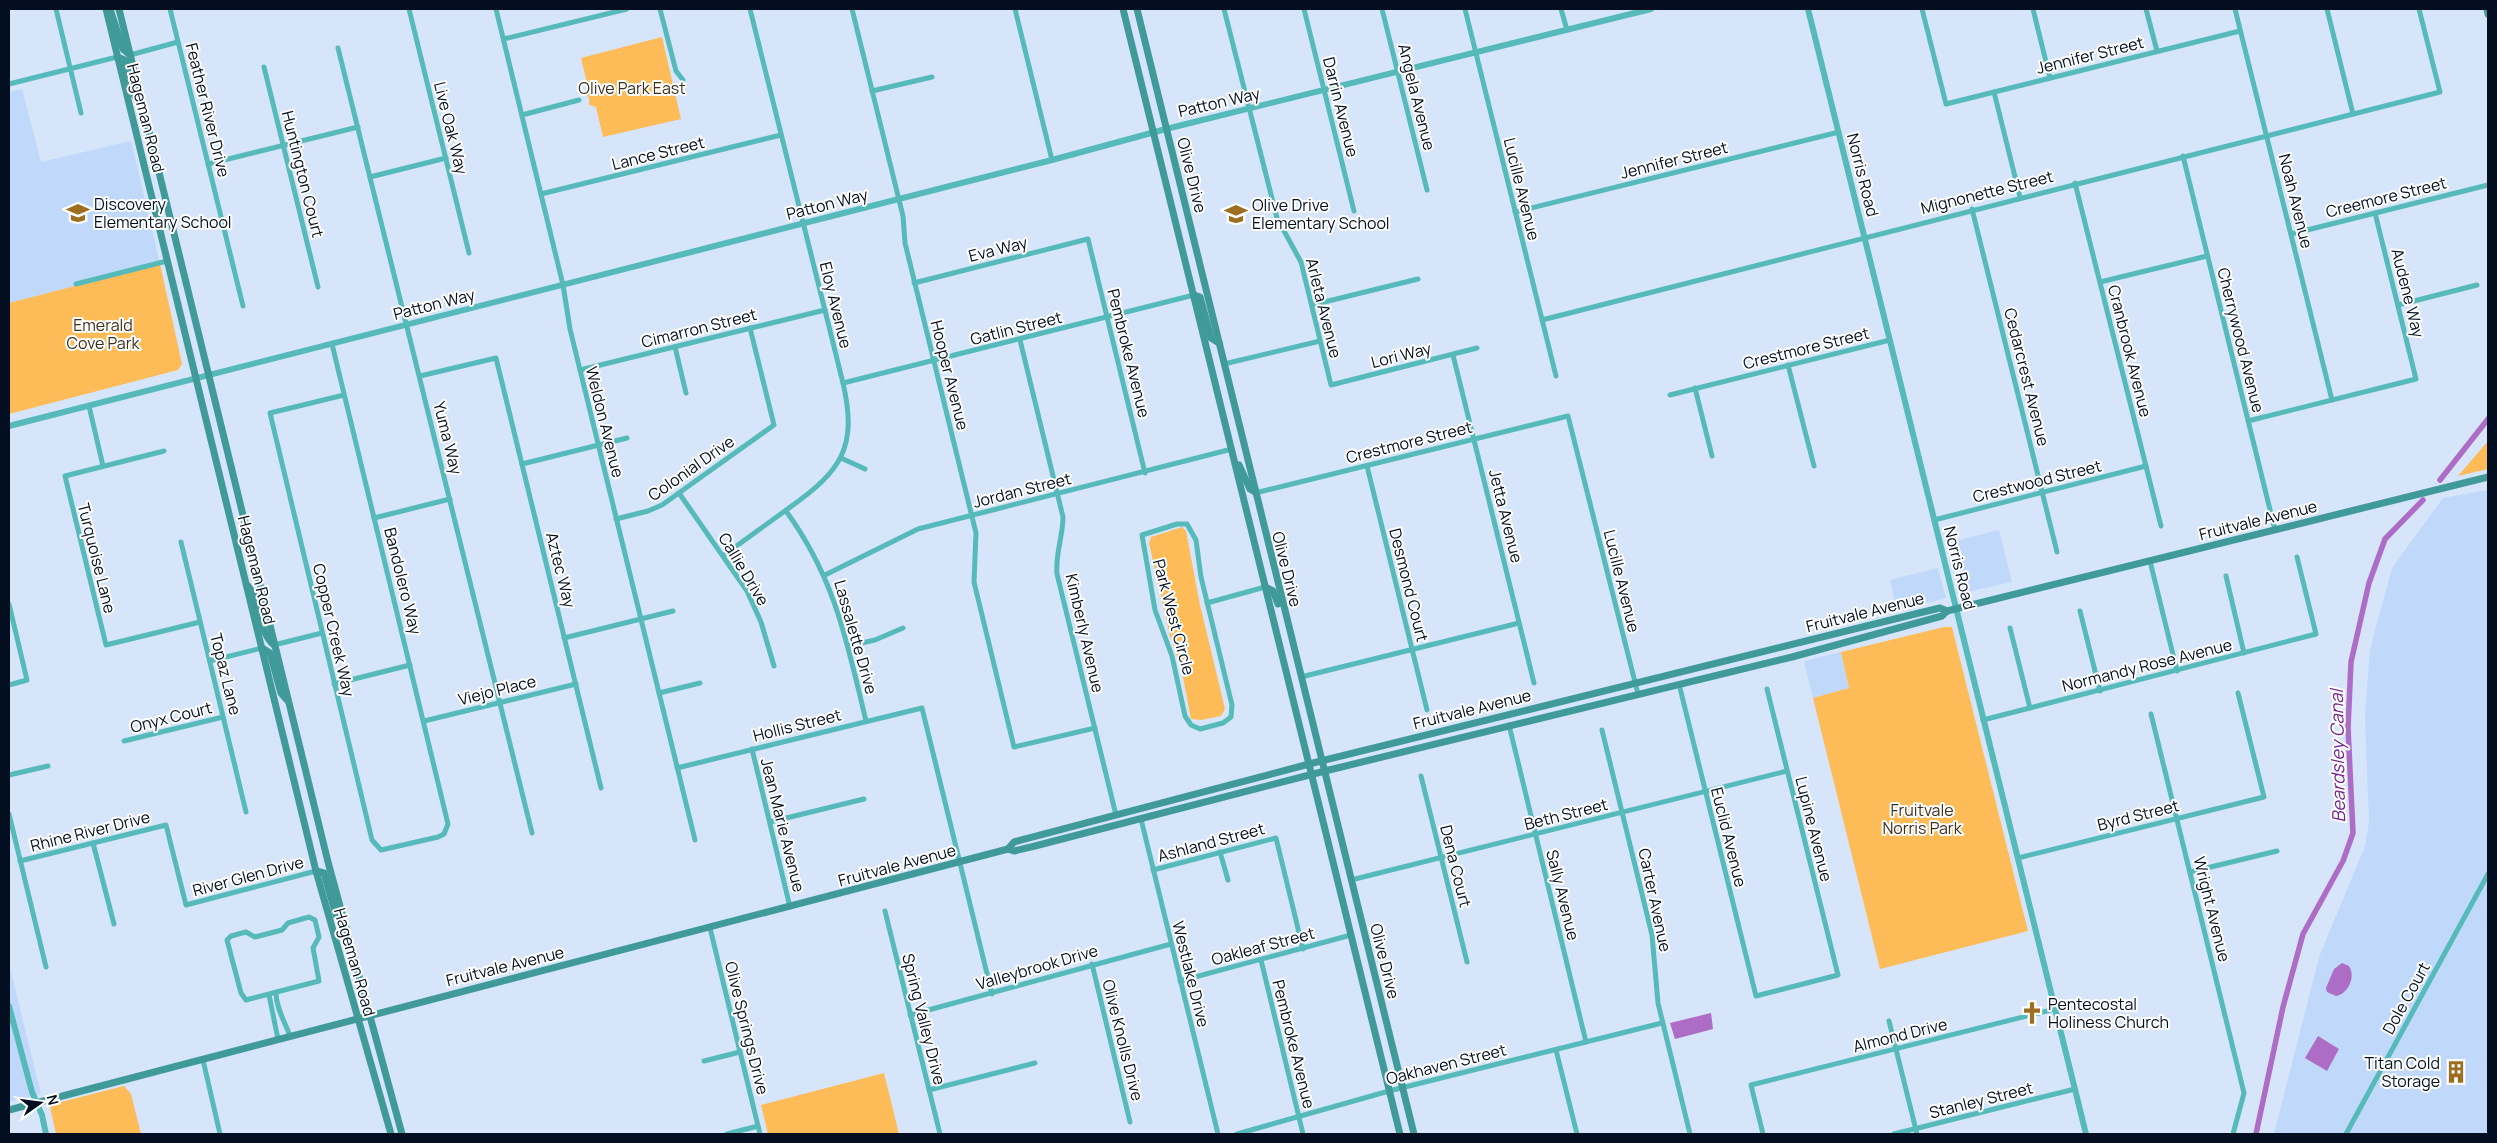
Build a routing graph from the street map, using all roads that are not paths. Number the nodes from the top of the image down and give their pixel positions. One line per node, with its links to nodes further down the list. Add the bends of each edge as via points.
1 (56, 9): 39 (street)
2 (108, 9): 36 (main road, via 123,49); 37 (main road, Hageman Road)
3 (119, 9): 36 (main road, Hageman Road)
4 (170, 9): 32 (street, Feather River Drive)
5 (409, 9): 62 (street, Live Oak Way)
6 (496, 9): 31 (street, Weldon Avenue)
7 (627, 9): 31 (street)
8 (660, 9): 43 (street, via 676,71)
9 (750, 9): 58 (street, Eloy Avenue)
10 (852, 9): 45 (street, Hooper Avenue)
11 (1015, 9): 63 (street)
12 (1123, 9): 56 (main road, Olive Drive)
13 (1137, 9): 55 (main road, Olive Drive)
14 (1224, 9): 50 (street, Arleta Avenue)
15 (1304, 9): 46 (street, Darrin Avenue)
16 (1382, 9): 40 (street, Angela Avenue)
17 (1465, 9): 35 (street, Lucille Avenue)
18 (1561, 9): 29 (street)
19 (1651, 9): 29 (street, Patton Way)
20 (1808, 9): 57 (street, Norris Road)
21 (1922, 9): 47 (street, Jennifer Street, via 1946,104)
22 (2033, 9): 42 (street)
23 (2146, 9): 34 (street)
24 (2234, 9): 30 (street, Noah Avenue)
25 (2327, 9): 52 (street)
26 (2419, 9): 52 (street, Mignonette Street, via 2440,92)
27 (2487, 9): 28 (main road)
28 (2488, 14)
29 (1566, 30): 35 (street, Patton Way)
30 (2240, 31): 34 (street, Jennifer Street); 59 (street, Noah Avenue)
31 (504, 39): 53 (street, Weldon Avenue)
32 (178, 42): 36 (street); 64 (street, Feather River Drive)
33 (338, 48): 54 (street, Yuma Way)
34 (2157, 52): 42 (street, Jennifer Street)
35 (1476, 53): 40 (street, Patton Way); 74 (street, Lucille Avenue)
36 (130, 54): 49 (main road, Hageman Road)
37 (117, 57): 39 (street); 49 (main road, via 125,60 134,95); 82 (main road, Hageman Road)
38 (264, 67): 60 (street, Huntington Court)
39 (70, 69): 44 (street); 51 (street)
40 (1398, 72): 46 (street, Patton Way); 68 (street, Angela Avenue)
41 (932, 77): 45 (street)
42 (2050, 78): 47 (street, Jennifer Street)
43 (684, 80)
44 (9, 84)
45 (872, 91): 71 (street, Hooper Avenue)
46 (1324, 91): 50 (street, Patton Way); 73 (street, Darrin Avenue)
47 (1994, 92): 70 (street)
48 (579, 100): 53 (street)
49 (142, 106): 111 (main road, Hageman Road)
50 (1249, 109): 55 (street, Patton Way); 92 (street, Arleta Avenue, via 1276,218 1298,254)
51 (81, 113)
52 (2353, 114): 59 (street, Mignonette Street)
53 (522, 115): 69 (street, Weldon Avenue)
54 (358, 127): 60 (street); 65 (street, Yuma Way)
55 (1166, 129): 56 (street, Patton Way); 103 (main road, Olive Drive)
56 (1154, 132): 63 (street, Patton Way); 90 (main road, Olive Drive)
57 (1838, 132): 74 (street, Jennifer Street); 79 (street, Norris Road)
58 (781, 135): 69 (street, Lance Street); 76 (street, Eloy Avenue)
59 (2266, 135): 61 (street, Mignonette Street); 77 (street, Noah Avenue)
60 (283, 146): 64 (street); 89 (street, Huntington Court)
61 (2183, 156): 66 (street, Mignonette Street); 81 (street, Cherrywood Avenue)
62 (446, 158): 65 (street); 80 (street, Live Oak Way)
63 (1052, 160): 71 (street, Patton Way)
64 (208, 164): 93 (street, Feather River Drive)
65 (370, 177): 97 (street, Yuma Way)
66 (2076, 183): 70 (street, Mignonette Street); 84 (street, Cranbrook Avenue)
67 (2488, 185): 75 (street, Creemore Street)
68 (1427, 190)
69 (541, 194): 87 (street, Weldon Avenue)
70 (2020, 197): 72 (street, Mignonette Street)
71 (899, 200): 76 (street, Patton Way); 85 (street, Hooper Avenue)
72 (1972, 209): 79 (street, Mignonette Street); 141 (street, Cedarcrest Avenue)
73 (1354, 211)
74 (1515, 212): 96 (street, Lucille Avenue)
75 (2375, 213): 77 (street, Creemore Street); 91 (street, Audene Way)
76 (803, 224): 87 (street, Patton Way); 94 (street, Eloy Avenue)
77 (2291, 234): 121 (street, Noah Avenue)
78 (1088, 238): 85 (street, Eva Way); 95 (street, Pembroke Avenue)
79 (1865, 239): 96 (street, Mignonette Street); 100 (street, Norris Road)
80 (469, 253)
81 (2207, 256): 84 (street); 124 (street, Cherrywood Avenue)
82 (167, 261): 86 (street); 114 (main road, Hageman Road)
83 (1418, 279): 92 (street)
84 (2100, 282): 137 (street, Cranbrook Avenue)
85 (914, 283): 107 (street, Hooper Avenue)
86 (76, 284)
87 (563, 284): 97 (street, Patton Way); 110 (street, Weldon Avenue)
88 (2478, 285): 91 (street)
89 (318, 287)
90 (1194, 295): 95 (street, Gatlin Street); 103 (main road, via 1200,297 1212,338); 129 (main road, Olive Drive)
91 (2398, 304): 121 (street, Audene Way, via 2416,380)
92 (1312, 305): 101 (street, Arleta Avenue)
93 (243, 306)
94 (825, 310): 98 (street, Cimarron Street); 115 (street, Eloy Avenue)
95 (1107, 318): 99 (street, Gatlin Street); 139 (street, Pembroke Avenue)
96 (1542, 320): 113 (street, Lucille Avenue)
97 (408, 324): 102 (street, Patton Way); 112 (street, Yuma Way)
98 (750, 328): 104 (street, Cimarron Street); 142 (street, Colonial Drive, via 774,425)
99 (1020, 340): 107 (street, Gatlin Street); 144 (street, Kimberly Avenue)
100 (1890, 340): 109 (street, Crestmore Street); 150 (street, Norris Road)
101 (1320, 341): 108 (street); 116 (street, Arleta Avenue)
102 (332, 344): 111 (street, Patton Way); 120 (street, Bandolero Way)
103 (1219, 344): 108 (main road, Olive Drive)
104 (675, 347): 110 (street, Cimarron Street); 118 (street)
105 (1477, 348): 106 (street, Lori Way)
106 (1453, 354): 116 (street, Lori Way); 127 (street, Jetta Avenue)
107 (933, 361): 115 (street, Gatlin Street); 147 (street, Hooper Avenue)
108 (1224, 364): 143 (main road, Olive Drive)
109 (1788, 365): 117 (street, Crestmore Street); 136 (street)
110 (580, 370): 128 (street, Weldon Avenue)
111 (209, 375): 114 (street, Patton Way); 177 (main road, Hageman Road)
112 (420, 376): 133 (street, Aztec Way, via 496,358); 145 (street, Yuma Way)
113 (1556, 376)
114 (196, 378): 122 (street, Patton Way); 160 (main road, Hageman Road)
115 (843, 383): 132 (street, Eloy Avenue, via 849,425)
116 (1331, 385)
117 (1695, 388): 119 (street, Crestmore Street); 131 (street)
118 (686, 393)
119 (1670, 394)
120 (344, 395): 148 (street, Bandolero Way); 174 (street, Copper Creek Way, via 270,413)
121 (2332, 400): 124 (street)
122 (89, 406): 125 (street, Patton Way); 134 (street)
123 (1568, 416): 127 (street, Crestmore Street); 192 (street, Lucille Avenue)
124 (2248, 421): 152 (street, Cherrywood Avenue)
125 (9, 426)
126 (627, 438): 128 (street)
127 (1474, 439): 135 (street, Crestmore Street); 170 (street, Jetta Avenue)
128 (598, 445): 133 (street); 149 (street, Weldon Avenue)
129 (1232, 449): 139 (street, Jordan Street); 143 (main road, via 1250,489); 161 (main road, Olive Drive)
130 (164, 450): 134 (street)
131 (1712, 456)
132 (841, 458): 138 (street); 146 (street, Eloy Avenue, via 825,480)
133 (522, 464): 175 (street, Aztec Way)
134 (103, 466): 169 (street, Turquoise Lane, via 64,476 106,645)
135 (1366, 466): 143 (street, Crestmore Street); 181 (street, Desmond Court)
136 (1814, 466)
137 (2146, 466): 141 (street, Crestwood Street); 151 (street, Cranbrook Avenue)
138 (865, 469)
139 (1145, 473): 144 (street, Jordan Street)
140 (2488, 476): 152 (main road, Fruitvale Avenue)
141 (2042, 492): 150 (street, Crestwood Street); 154 (street, Cedarcrest Avenue)
142 (679, 493): 149 (street, Colonial Drive, via 656,508); 155 (street, Callie Drive)
143 (1255, 493): 171 (main road, Olive Drive)
144 (1058, 494): 147 (street, Jordan Street); 210 (street, Kimberly Avenue, via 1063,527 1057,554 1057,574)
145 (450, 499): 148 (street); 201 (street, Yuma Way)
146 (786, 511): 155 (street, Eloy Avenue); 158 (street, Lassalette Drive)
147 (972, 516): 158 (street, Jordan Street, via 910,532); 210 (street, Hooper Avenue, via 976,542 974,582 1014,747)
148 (374, 518): 184 (street, Bandolero Way)
149 (616, 519): 168 (street, Weldon Avenue)
150 (1934, 520): 164 (street, Norris Road)
151 (2161, 526)
152 (2275, 530): 157 (main road, Fruitvale Avenue)
153 (181, 542): 169 (street, Topaz Lane)
154 (2057, 552)
155 (724, 556): 185 (street, Callie Drive, via 754,606)
156 (2297, 558): 182 (street, Normandy Rose Avenue, via 2316,634)
157 (2150, 561): 164 (main road, Fruitvale Avenue); 186 (street)
158 (825, 575): 178 (street, Lassalette Drive)
159 (2226, 576): 182 (street)
160 (246, 584): 177 (main road, via 256,596 267,639); 179 (main road, Hageman Road)
161 (1265, 587): 162 (street); 171 (main road, via 1273,591); 215 (main road, Olive Drive)
162 (1207, 603): 162 (street, Park West Circle, via 1196,540 1187,524 1142,535 1155,610 1172,656 1185,716 1191,725 1200,729 1223,723 1231,717 1232,706)
163 (9, 604): 194 (street, via 27,680)
164 (1956, 610): 166 (main road, Fruitvale Avenue); 206 (street, Norris Road)
165 (673, 611): 168 (street)
166 (1947, 611): 176 (main road, Fruitvale Avenue, via 1940,608); 180 (main road, Fruitvale Avenue, via 1942,616)
167 (2080, 611): 196 (street)
168 (641, 619): 175 (street); 197 (street, Weldon Avenue)
169 (200, 622): 183 (street, Topaz Lane)
170 (1519, 623): 181 (street); 189 (street, Jetta Avenue)
171 (1287, 626): 187 (main road, Olive Drive)
172 (903, 628): 178 (street, via 875,640)
173 (2010, 628): 202 (street)
174 (322, 633): 177 (street); 190 (street, Copper Creek Way)
175 (564, 638): 191 (street, Aztec Way)
176 (1817, 638): 180 (main road); 192 (main road, Fruitvale Avenue)
177 (274, 645): 200 (main road, Hageman Road)
178 (848, 646): 208 (street, Lassalette Drive)
179 (262, 648): 183 (street); 200 (main road, via 270,653 281,693); 247 (main road, Hageman Road)
180 (1820, 649): 193 (main road, Fruitvale Avenue)
181 (1412, 650): 187 (street); 203 (street, Desmond Court)
182 (2244, 653): 186 (street, Normandy Rose Avenue)
183 (210, 661): 205 (street, Topaz Lane)
184 (410, 665): 190 (street); 207 (street, Bandolero Way)
185 (774, 666)
186 (2177, 671): 196 (street, Normandy Rose Avenue)
187 (1301, 676): 214 (main road, Olive Drive)
188 (700, 683): 197 (street)
189 (1534, 683)
190 (334, 684): 233 (street, Copper Creek Way, via 372,840 381,850 438,837 444,834)
191 (576, 684): 201 (street, Viejo Place); 223 (street, Aztec Way)
192 (1634, 684): 199 (street, Lucille Avenue); 214 (main road, Fruitvale Avenue)
193 (1679, 684): 199 (main road, Fruitvale Avenue); 224 (street, Euclid Avenue)
194 (9, 685)
195 (1767, 689): 219 (street, Lupine Avenue)
196 (2100, 691): 202 (street, Normandy Rose Avenue)
197 (659, 693): 217 (street, Weldon Avenue)
198 (2238, 693): 230 (street, Byrd Street, via 2264,796)
199 (1638, 694): 209 (main road, Fruitvale Avenue)
200 (288, 702): 257 (main road, Hageman Road)
201 (500, 702): 207 (street, Viejo Place); 235 (street, Yuma Way)
202 (2030, 708): 206 (street, Normandy Rose Avenue)
203 (1426, 710)
204 (2151, 714): 230 (street, Wright Avenue)
205 (223, 717): 212 (street, Onyx Court); 226 (street, Topaz Lane)
206 (1984, 720): 243 (street, Norris Road)
207 (424, 721): 233 (street, Bandolero Way)
208 (866, 721): 213 (street, Hollis Street); 245 (street, Hollis Street, via 922,708)
209 (1509, 725): 218 (main road, Fruitvale Avenue); 236 (street, Sally Avenue)
210 (1095, 728): 229 (street, Kimberly Avenue)
211 (1602, 730): 227 (street, Carter Avenue)
212 (124, 741)
213 (752, 749): 217 (street, Hollis Street); 232 (street, Jean Marie Avenue)
214 (1322, 760): 215 (main road, Fruitvale Avenue); 218 (main road, Olive Drive)
215 (1309, 764): 220 (main road, Olive Drive); 229 (main road, Fruitvale Avenue)
216 (48, 766): 221 (street)
217 (677, 768): 237 (street, Weldon Avenue)
218 (1325, 771): 220 (main road, Fruitvale Avenue); 251 (main road, Olive Drive)
219 (1787, 771): 224 (street, Beth Street); 269 (street, Lupine Avenue, via 1838,975)
220 (1311, 774): 231 (main road, Fruitvale Avenue); 258 (main road, Olive Drive)
221 (9, 775)
222 (1421, 776): 242 (street, Dena Court)
223 (601, 788)
224 (1705, 792): 227 (street, Beth Street); 269 (street, Euclid Avenue)
225 (864, 799): 232 (street)
226 (246, 812)
227 (1622, 813): 236 (street, Beth Street); 278 (street, Carter Avenue, via 1652,935)
228 (9, 814): 244 (street)
229 (1116, 815): 234 (main road); 239 (main road, Fruitvale Avenue, via 1014,842)
230 (2177, 818): 243 (street, Byrd Street); 248 (street, Wright Avenue)
231 (1141, 819): 234 (main road, Fruitvale Avenue); 246 (street, Westlake Drive)
232 (770, 822): 253 (street, Jean Marie Avenue)
233 (448, 824)
234 (1090, 832): 239 (main road, Fruitvale Avenue, via 1014,851)
235 (532, 833)
236 (1535, 835): 242 (street, Beth Street); 281 (street, Sally Avenue)
237 (695, 840)
238 (93, 843): 244 (street, Rhine River Drive); 252 (street, Rhine River Drive, via 166,825); 255 (street)
239 (1008, 849): 245 (main road, Fruitvale Avenue)
240 (2277, 851): 248 (street)
241 (1220, 852): 246 (street, Ashland Street); 250 (street); 260 (street, Ashland Street, via 1276,838)
242 (1441, 858): 251 (street, Beth Street); 262 (street, Dena Court)
243 (2018, 858): 271 (street, Norris Road)
244 (20, 861): 264 (street)
245 (960, 862): 253 (main road, Fruitvale Avenue); 267 (street)
246 (1153, 870): 259 (street, Westlake Drive)
247 (316, 871): 252 (street, River Glen Drive); 257 (main road, via 324,873 336,915); 276 (main road, Hageman Road)
248 (2190, 872): 316 (street, Wright Avenue, via 2244,1093)
249 (2488, 874): 317 (street, Dole Court)
250 (1228, 880)
251 (1351, 880): 288 (main road, Olive Drive)
252 (186, 905)
253 (790, 907): 256 (main road, Fruitvale Avenue)
254 (885, 910): 275 (street, Spring Valley Drive)
255 (114, 924)
256 (710, 928): 274 (main road, Fruitvale Avenue); 284 (street, Olive Springs Drive)
257 (346, 932): 274 (main road, Hageman Road)
258 (1351, 935): 260 (street, Oakleaf Street); 291 (main road, Olive Drive)
259 (1171, 944): 263 (street, Valleybrook Drive); 265 (street, Westlake Drive)
260 (1304, 949): 261 (street, Oakleaf Street)
261 (1261, 960): 265 (street, Oakleaf Street); 295 (street, Pembroke Avenue)
262 (1467, 962)
263 (1092, 964): 267 (street, Valleybrook Drive); 296 (street, Olive Knolls Drive)
264 (46, 967)
265 (1180, 981): 306 (street, Westlake Drive)
266 (276, 993): 268 (street); 268 (street, via 319,981 313,948 319,937 313,917 288,923 282,930 269,934 255,937 242,932 227,940 242,997 249,1001); 272 (street)
267 (992, 994): 275 (street, Valleybrook Drive)
268 (269, 995): 273 (street)
269 (1756, 996)
270 (9, 1006): 293 (street)
271 (2055, 1009): 282 (street, Almond Drive); 289 (street, Norris Road)
272 (281, 1013): 273 (street); 279 (street)
273 (274, 1014): 280 (street, via 272,1019)
274 (369, 1014): 276 (main road, Fruitvale Avenue); 302 (main road, Hageman Road)
275 (910, 1015): 290 (street, Spring Valley Drive)
276 (356, 1018): 279 (main road, Fruitvale Avenue); 292 (main road, Hageman Road)
277 (1889, 1021): 282 (street)
278 (1662, 1023): 281 (street, Oakhaven Street); 312 (street, Carter Avenue)
279 (290, 1036): 280 (main road, Fruitvale Avenue)
280 (278, 1039): 285 (main road, Fruitvale Avenue)
281 (1586, 1042): 283 (street, Oakhaven Street)
282 (1896, 1049): 298 (street); 313 (street, Almond Drive, via 1751,1085)
283 (1556, 1050): 288 (street, Oakhaven Street); 311 (street)
284 (740, 1052): 286 (street); 297 (street, Olive Springs Drive)
285 (203, 1060): 293 (main road, Fruitvale Avenue); 300 (street)
286 (704, 1061)
287 (1035, 1063): 290 (street)
288 (1402, 1088): 291 (street, Oakhaven Street); 310 (main road, Olive Drive)
289 (2074, 1089): 298 (street, Stanley Street); 315 (street, Norris Road)
290 (929, 1090): 305 (street, Spring Valley Drive)
291 (1389, 1091): 295 (street, Oakhaven Street); 309 (main road, Olive Drive)
292 (379, 1094): 301 (main road, Hageman Road); 302 (main road, via 393,1112)
293 (36, 1103): 294 (main road, Fruitvale Avenue); 299 (street)
294 (9, 1110)
295 (1299, 1118): 307 (street, Oakhaven Street); 308 (street, Pembroke Avenue)
296 (1130, 1122)
297 (758, 1126): 303 (street); 304 (street, Olive Springs Drive)
298 (1916, 1132): 314 (street, Stanley Street)
299 (46, 1134)
300 (220, 1134)
301 (391, 1134)
302 (401, 1134)
303 (727, 1134)
304 (760, 1134)
305 (940, 1134)
306 (1218, 1134)
307 (1237, 1134)
308 (1303, 1134)
309 (1400, 1134)
310 (1414, 1134)
311 (1577, 1134)
312 (1690, 1134)
313 (1763, 1134)
314 (1894, 1134)
315 (2086, 1134)
316 (2233, 1134)
317 (2346, 1134)

